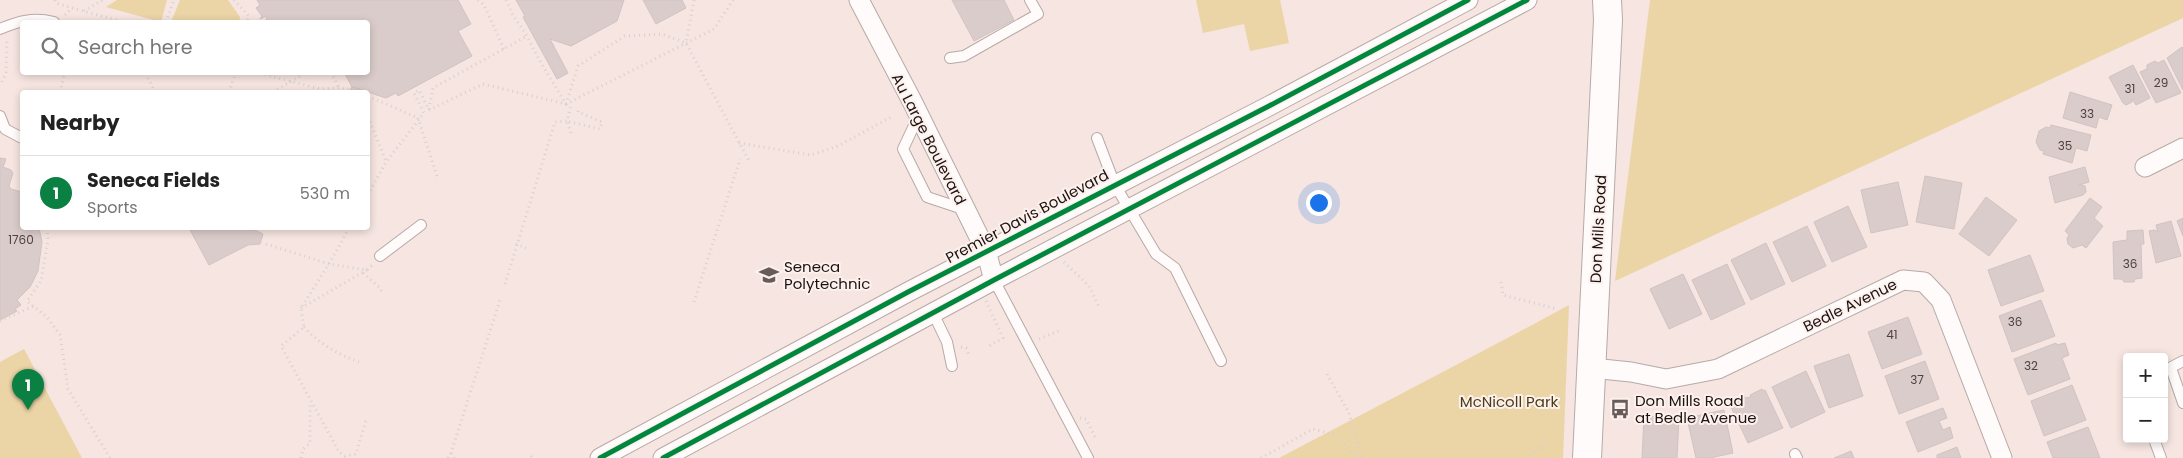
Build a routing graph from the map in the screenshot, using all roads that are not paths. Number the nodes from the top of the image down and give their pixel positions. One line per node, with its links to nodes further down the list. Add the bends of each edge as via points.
1 (858, 0): 12 (street, Au Large Boulevard)
2 (1030, 0): 10 (lane, via 1038,14 964,56)
3 (1468, 0): 17 (street, Premier Davis Boulevard)
4 (1527, 0): 18 (street)
5 (1607, 0): 28 (main road, Don Mills Road)
6 (26, 20): 7 (lane)
7 (39, 20)
8 (20, 21): 9 (lane)
9 (0, 29)
10 (950, 58)
11 (0, 116): 13 (lane, via 5,130)
12 (919, 116): 19 (street, Au Large Boulevard); 19 (lane, via 903,149 927,197)
13 (20, 137)
14 (1096, 138): 17 (lane)
15 (2183, 148): 16 (street)
16 (2145, 167)
17 (1115, 185): 18 (lane); 21 (street, Premier Davis Boulevard)
18 (1130, 209): 23 (street); 25 (lane, via 1156,254 1175,268)
19 (966, 210): 21 (street, Au Large Boulevard)
20 (421, 225): 22 (lane)
21 (986, 251): 23 (street, Au Large Boulevard); 33 (street, Premier Davis Boulevard)
22 (380, 256)
23 (994, 280): 24 (street); 32 (lane)
24 (934, 313): 27 (lane, via 947,342); 34 (street)
25 (1222, 361)
26 (2183, 361): 29 (lane)
27 (952, 366)
28 (1592, 368): 35 (main road, Don Mills Road); 36 (street, Bedle Avenue, via 1666,379 1718,369 1903,280 1924,282 1941,300)
29 (2168, 369): 30 (lane)
30 (2183, 403)
31 (2155, 443): 37 (lane)
32 (1087, 456)
33 (600, 458)
34 (663, 458)
35 (1587, 458)
36 (2002, 458)
37 (2161, 458)

